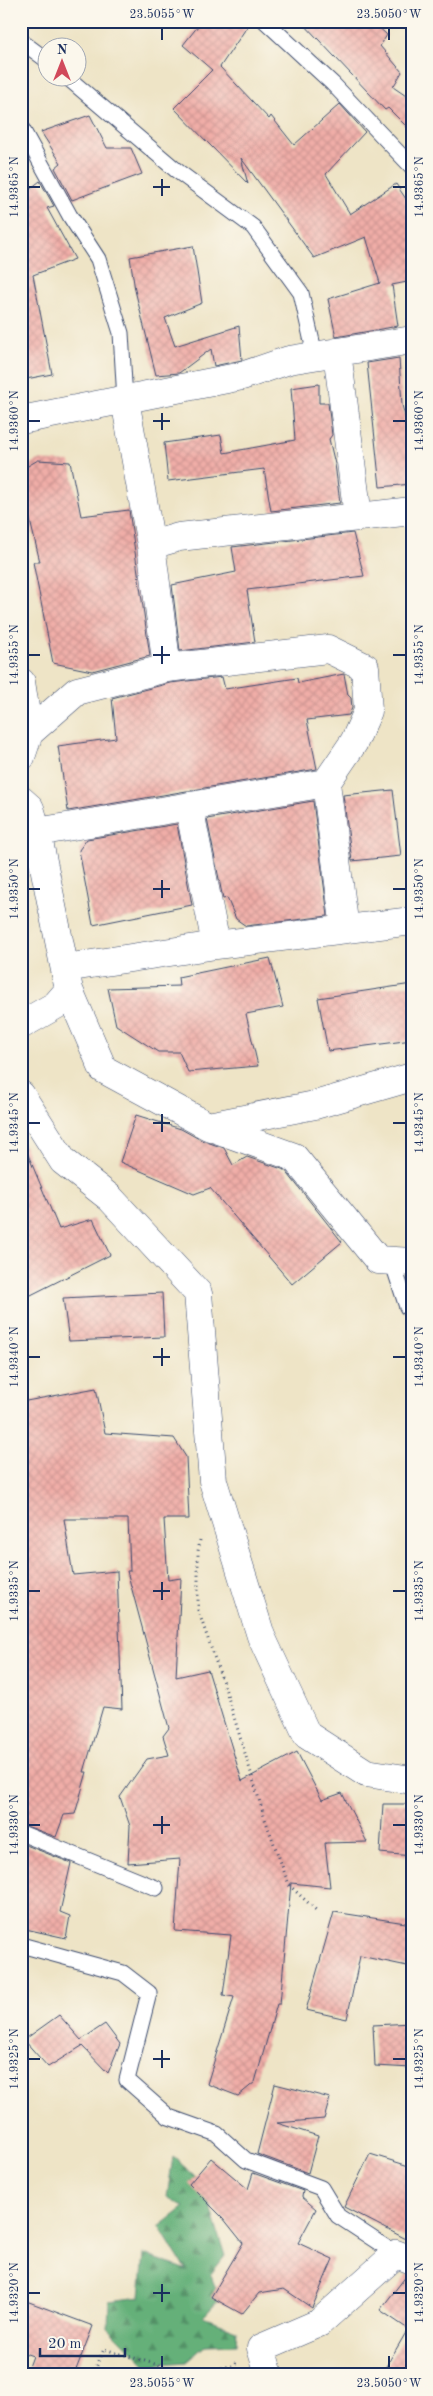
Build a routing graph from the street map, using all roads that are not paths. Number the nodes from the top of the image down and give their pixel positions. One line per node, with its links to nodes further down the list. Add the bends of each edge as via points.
1 (265, 21): 6 (lane, via 333,84)
2 (21, 41): 3 (lane)
3 (38, 54)
4 (80, 88): 8 (lane, via 176,170 253,227 301,293)
5 (21, 127): 9 (lane, via 70,216 98,259 121,333)
6 (412, 167)
7 (412, 340): 8 (street)
8 (326, 353): 9 (street, via 289,360 242,376); 12 (street)
9 (125, 400): 10 (street); 13 (street)
10 (21, 420)
11 (412, 511): 12 (street)
12 (358, 517): 13 (street, via 180,537)
13 (151, 545): 14 (street)
14 (167, 668): 16 (street, via 77,691); 17 (street, via 328,649 365,667 368,711 354,742)
15 (21, 682): 16 (street)
16 (25, 745)
17 (326, 783): 19 (street); 22 (street)
18 (21, 800): 20 (street, via 30,808)
19 (190, 806): 20 (street); 23 (street)
20 (37, 832): 24 (street)
21 (412, 922): 22 (street)
22 (345, 929): 23 (street)
23 (216, 945): 24 (street)
24 (67, 979): 25 (street, via 56,1005); 28 (street, via 103,1069)
25 (21, 1025)
26 (412, 1078): 28 (street, via 315,1105)
27 (21, 1095): 31 (street, via 64,1161 110,1198 198,1293 213,1481 261,1636 307,1735 366,1773)
28 (208, 1126): 29 (street, via 294,1157 378,1260)
29 (402, 1262): 30 (lane, via 407,1307)
30 (412, 1309)
31 (412, 1780)
32 (21, 1833): 33 (lane)
33 (156, 1888)
34 (21, 1945): 35 (lane, via 123,1973 150,1992 127,2080 169,2116 217,2134 246,2160 320,2188 338,2216)
35 (404, 2257): 36 (street, via 319,2323 261,2348)
36 (269, 2375)

